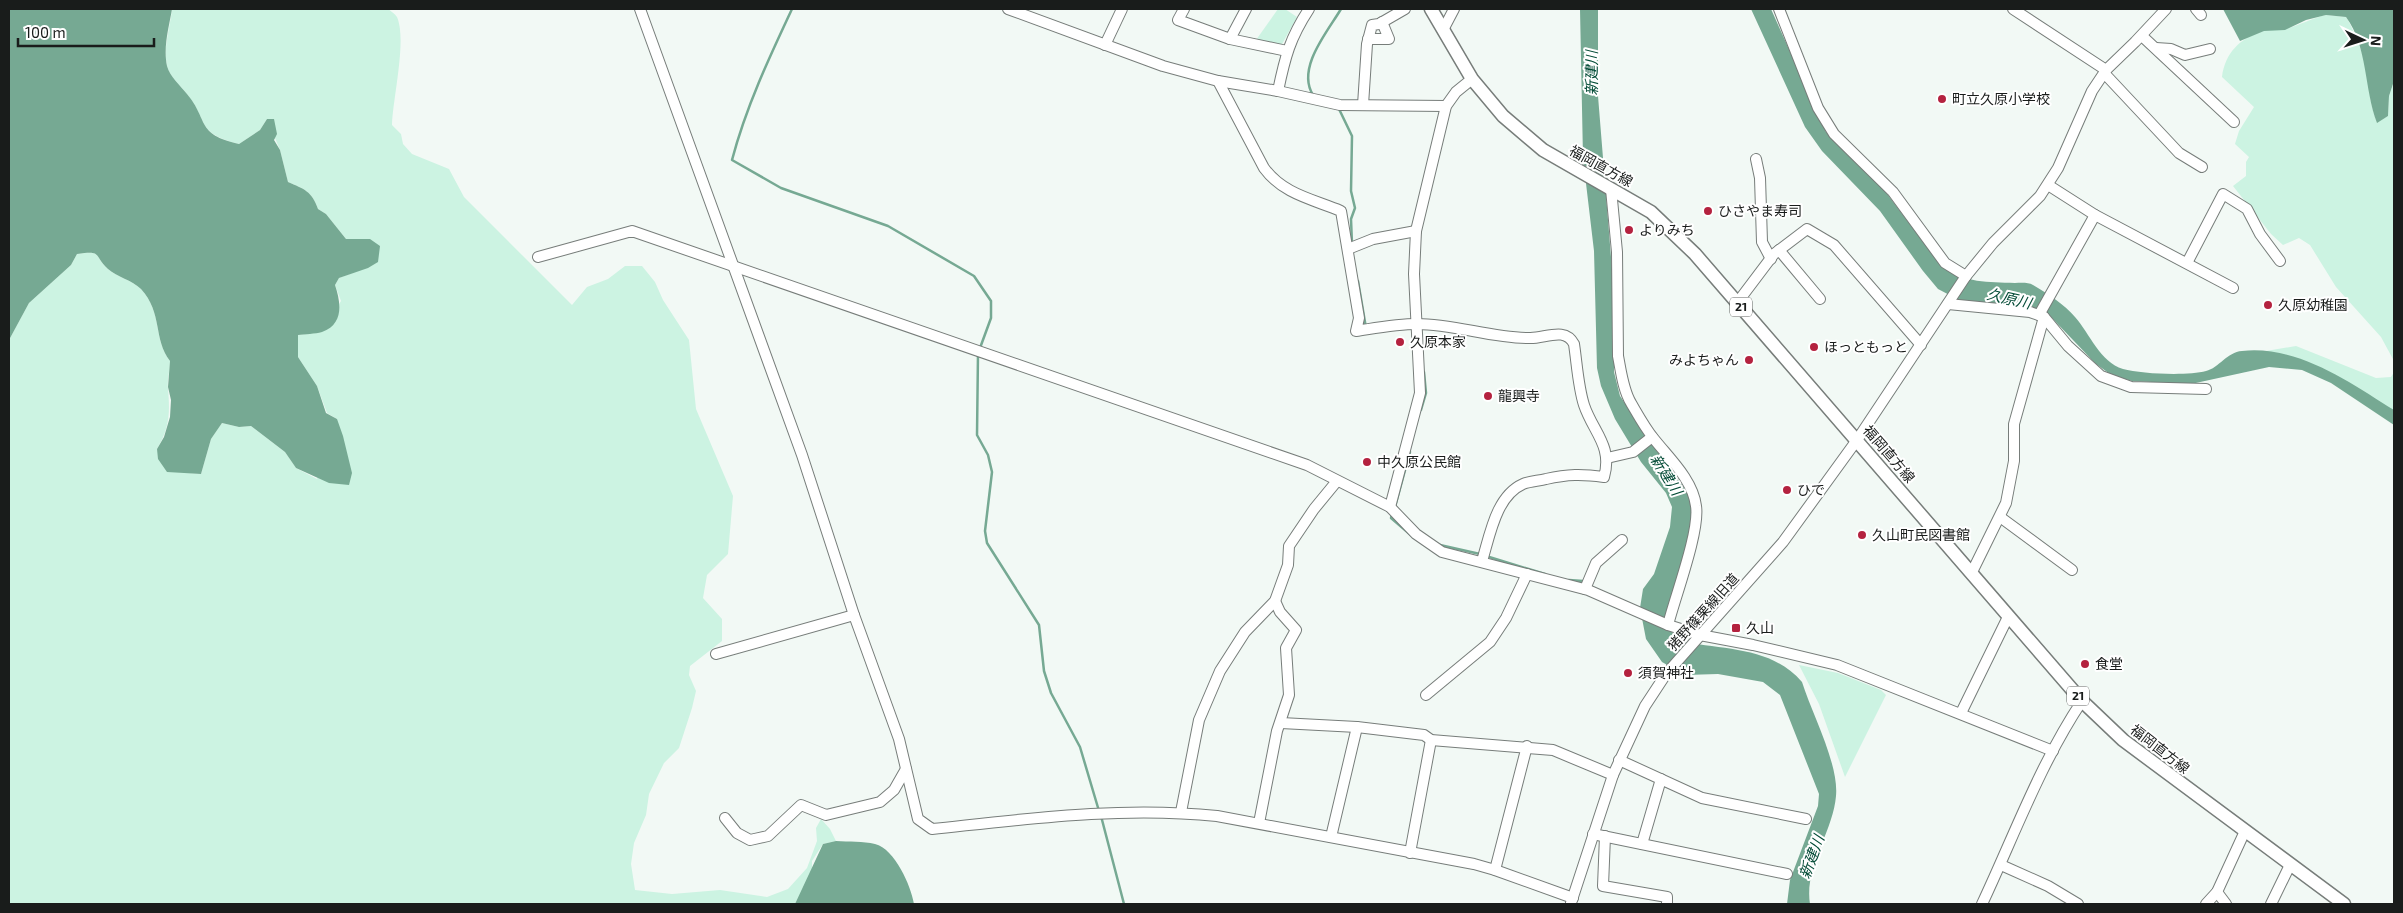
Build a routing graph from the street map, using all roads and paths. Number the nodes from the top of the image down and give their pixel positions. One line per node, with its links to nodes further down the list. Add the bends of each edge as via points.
1 (640, 9): 41 (street)
2 (1008, 9): 18 (street)
3 (1122, 9): 18 (street)
4 (1184, 9): 16 (street, via 1178,20)
5 (1246, 9): 16 (street)
6 (1309, 9): 21 (street, via 1293,33)
7 (1406, 9): 13 (street)
8 (1430, 9): 14 (main road, 福岡直方線 / 21)
9 (1454, 9): 14 (street)
10 (1779, 9): 42 (street, via 1818,108 1834,134 1893,192 1945,263)
11 (2013, 9): 22 (street)
12 (2166, 9): 15 (street, 猪野篠栗線旧道)
13 (1382, 22): 17 (street, via 1372,25); 17 (street, via 1389,38)
14 (1443, 30): 23 (main road, 福岡直方線 / 21)
15 (2142, 36): 19 (street); 22 (street, 猪野篠栗線旧道)
16 (1230, 39): 21 (street)
17 (1368, 39): 26 (street)
18 (1105, 45): 24 (street)
19 (2156, 48): 20 (street, via 2171,49 2185,55); 28 (street)
20 (2210, 49)
21 (1287, 51): 25 (street)
22 (2105, 71): 30 (street, via 2179,153); 31 (street, 猪野篠栗線旧道, via 2092,91)
23 (1472, 79): 27 (street, via 1456,92); 32 (main road, 福岡直方線 / 21, via 1493,106 1543,150)
24 (1218, 81): 25 (street); 35 (street, via 1274,182 1341,211)
25 (1278, 91): 26 (street, via 1340,105)
26 (1363, 104): 27 (street)
27 (1446, 106): 34 (street)
28 (2234, 122)
29 (1756, 159): 38 (street, via 1760,178 1762,242)
30 (2202, 167)
31 (2048, 185): 33 (street); 42 (street, 猪野篠栗線旧道)
32 (1611, 189): 46 (main road, 福岡直方線 / 21, via 1651,212 1673,231); 51 (street, via 1617,252 1618,356 1630,401)
33 (2095, 215): 40 (street); 47 (street)
34 (1416, 231): 35 (street, via 1373,239); 48 (street)
35 (1348, 249): 48 (street, via 1359,318 1356,331)
36 (1779, 250): 38 (street); 44 (street); 49 (street, via 1807,229 1834,245)
37 (538, 257): 41 (street, via 632,231)
38 (1771, 259): 46 (street)
39 (2280, 261): 40 (street, via 2247,209 2222,194)
40 (2188, 263): 43 (street)
41 (733, 264): 54 (street, via 822,298 1281,455); 64 (street, via 802,455)
42 (1966, 277): 45 (street, 猪野篠栗線旧道)
43 (2233, 288)
44 (1820, 299)
45 (1949, 301): 47 (street); 49 (street, 猪野篠栗線旧道)
46 (1737, 303): 52 (main road, 福岡直方線 / 21)
47 (2042, 316): 50 (street, via 2101,376 2131,387); 56 (street, via 2014,424 2014,461)
48 (1417, 324): 53 (street, via 1530,338 1555,335 1571,339 1583,403 1598,430); 55 (street, via 1420,393)
49 (1921, 345): 52 (street, 猪野篠栗線旧道)
50 (2206, 389)
51 (1652, 437): 53 (street, via 1632,452); 66 (street, via 1683,476 1693,492 1697,507 1693,535)
52 (1857, 440): 60 (main road, 福岡直方線 / 21); 67 (street, 猪野篠栗線旧道, via 1782,542)
53 (1607, 458): 58 (street, via 1604,477 1576,473 1524,484 1515,489 1503,502 1495,519)
54 (1337, 481): 55 (street); 63 (street, via 1289,546 1288,565)
55 (1390, 507): 58 (street, via 1416,534 1439,550)
56 (2000, 517): 59 (street); 60 (street)
57 (1622, 540): 62 (street, via 1596,563)
58 (1482, 561): 61 (street)
59 (2072, 570)
60 (1972, 572): 65 (main road, 福岡直方線 / 21)
61 (1527, 574): 62 (street); 69 (street, via 1506,618 1490,642)
62 (1585, 589): 66 (street)
63 (1275, 602): 72 (street, via 1296,630 1286,648 1288,695); 81 (street, via 1245,632 1220,671 1199,720)
64 (854, 615): 68 (street); 78 (street, via 899,739)
65 (2008, 617): 70 (main road, 福岡直方線 / 21); 71 (street)
66 (1668, 624): 67 (street)
67 (1700, 635): 71 (street, via 1836,666); 77 (street, 猪野篠栗線旧道, via 1666,674 1645,706)
68 (716, 654)
69 (1426, 696)
70 (2082, 701): 76 (street); 85 (main road, 福岡直方線 / 21, via 2123,740)
71 (1961, 713): 76 (street)
72 (1282, 723): 73 (street); 84 (street, via 1277,731)
73 (1357, 727): 74 (street, via 1424,735); 88 (street)
74 (1431, 740): 75 (street); 90 (street)
75 (1527, 746): 79 (street, via 1554,750); 93 (street)
76 (2053, 751): 91 (street)
77 (1619, 760): 79 (street, 猪野篠栗線旧道); 80 (street)
78 (906, 770): 81 (street, via 918,819 932,829 1092,813); 82 (street, via 894,790 880,802 826,815 801,804 768,836 750,840 738,833)
79 (1613, 775): 86 (street, 猪野篠栗線旧道)
80 (1661, 779): 83 (street, via 1702,798); 89 (street)
81 (1181, 812): 84 (street)
82 (725, 818)
83 (1806, 819)
84 (1258, 823): 88 (street)
85 (2245, 832): 92 (main road, 福岡直方線 / 21); 95 (street)
86 (1593, 834): 87 (street); 96 (street, 猪野篠栗線旧道)
87 (1605, 836): 89 (street); 97 (street, via 1603,886 1667,897)
88 (1331, 837): 90 (street)
89 (1642, 844): 94 (street)
90 (1410, 853): 93 (street)
91 (2001, 865): 98 (street); 99 (street, via 2048,886)
92 (2290, 865): 102 (street); 103 (main road, 福岡直方線 / 21)
93 (1495, 870): 96 (street)
94 (1787, 874)
95 (2217, 892): 100 (street); 101 (street)
96 (1572, 901)
97 (1667, 904)
98 (1982, 904)
99 (2078, 904)
100 (2206, 904)
101 (2226, 904)
102 (2271, 904)
103 (2344, 904)

